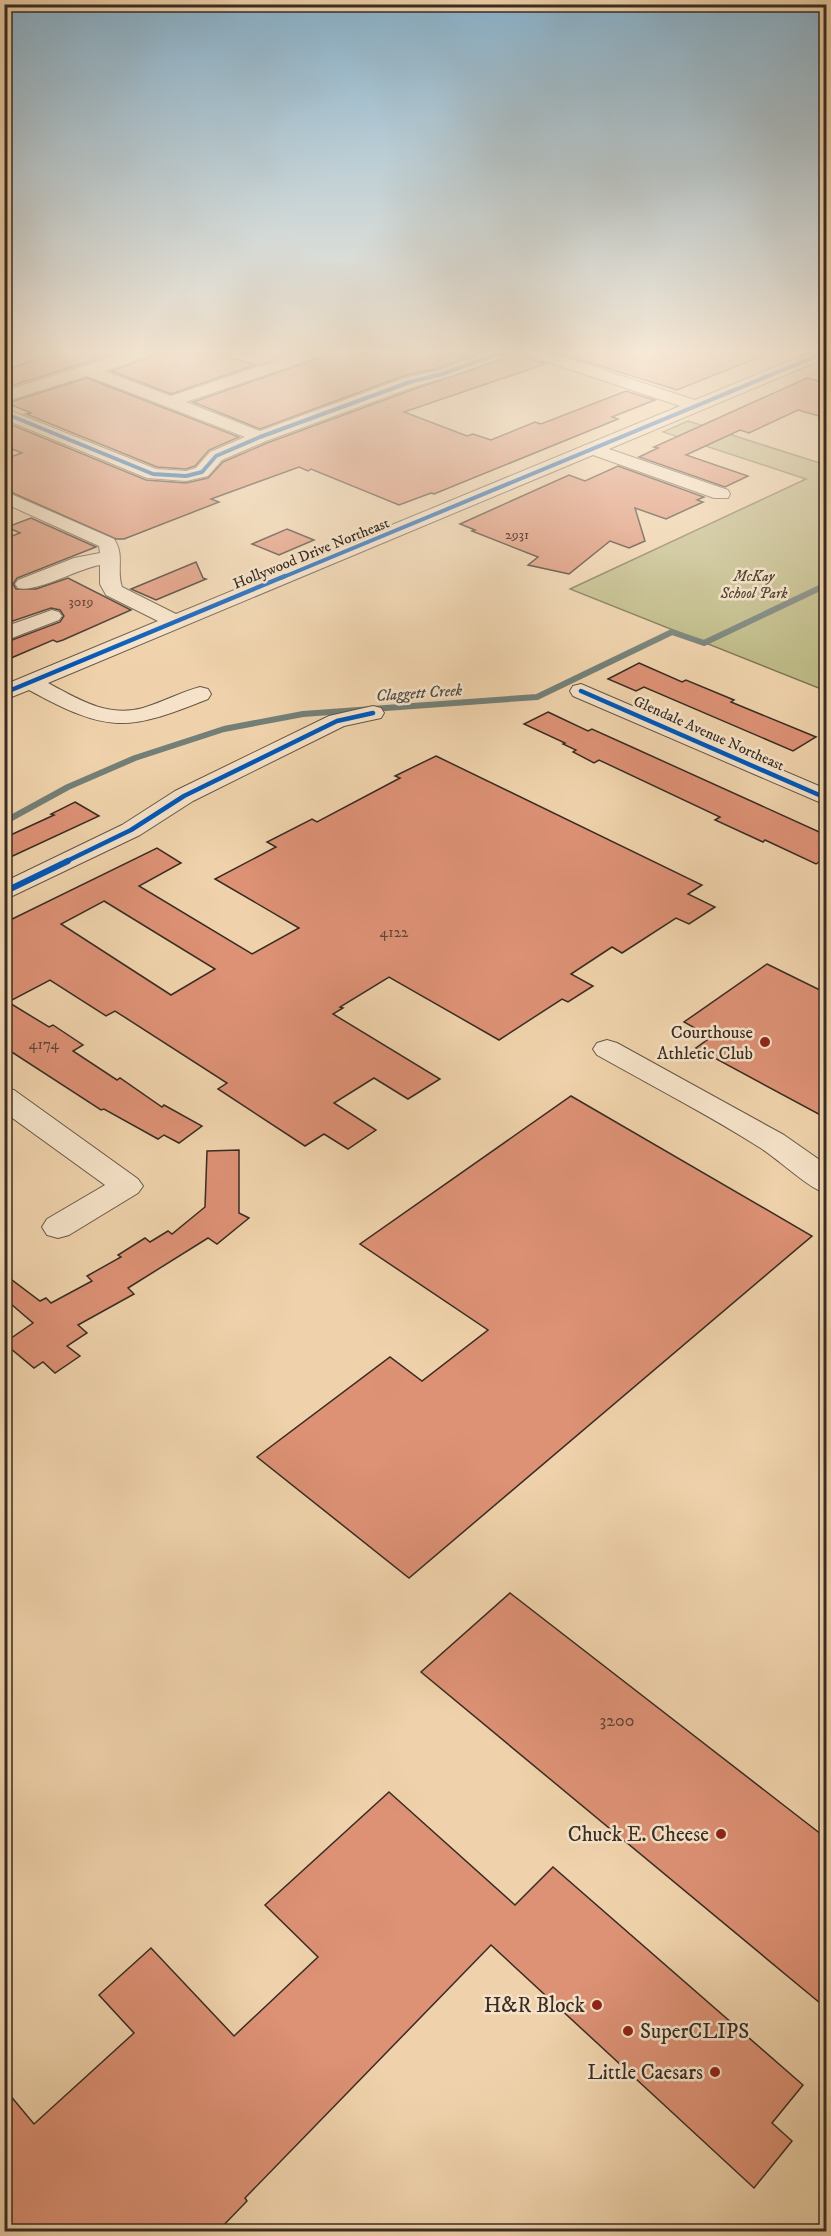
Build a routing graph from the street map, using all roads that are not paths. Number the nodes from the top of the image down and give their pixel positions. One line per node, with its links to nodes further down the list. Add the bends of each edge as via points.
1 (107, 455): 2 (street, via 165,476 202,472)
2 (218, 455)
3 (578, 455): 12 (street, Hollywood Drive Northeast)
4 (611, 455): 5 (street)
5 (721, 494)
6 (4, 496): 7 (street)
7 (31, 508): 8 (street); 9 (street, via 107,543)
8 (4, 518)
9 (111, 558): 10 (street, via 81,562); 12 (street, via 107,571 113,591)
10 (25, 584)
11 (52, 616): 13 (street)
12 (176, 622): 14 (street, Hollywood Drive Northeast)
13 (4, 635)
14 (30, 682): 16 (street, Hollywood Drive Northeast); 17 (street, via 87,712 120,720 157,712)
15 (581, 691): 19 (street, Glendale Avenue Northeast)
16 (4, 693)
17 (200, 694)
18 (373, 713): 20 (street, via 337,721 184,796 131,830)
19 (826, 798)
20 (4, 892)
21 (608, 1049): 23 (street, via 773,1142)
22 (4, 1097): 24 (street, via 127,1186)
23 (826, 1183)
24 (58, 1227)

